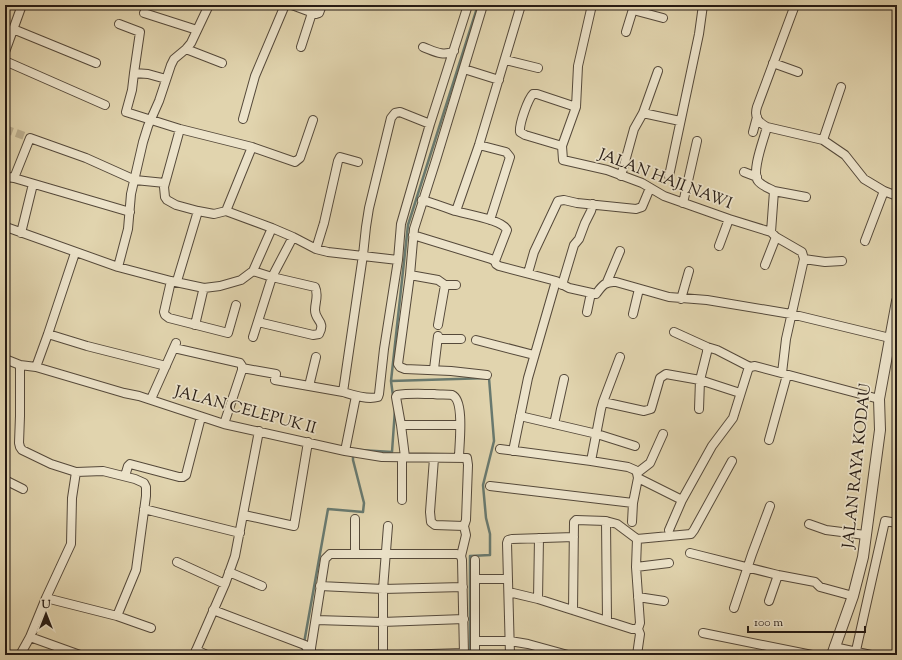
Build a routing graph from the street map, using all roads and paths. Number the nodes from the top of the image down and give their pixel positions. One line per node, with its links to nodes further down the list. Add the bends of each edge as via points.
1 (22, 5): 17 (street)
2 (209, 5): 18 (street)
3 (285, 5): 43 (street, via 255,76)
4 (292, 5): 14 (street)
5 (322, 5): 14 (street, via 319,13)
6 (468, 5): 23 (street)
7 (483, 5): 31 (street)
8 (522, 5): 25 (street)
9 (592, 5): 39 (street, via 578,66)
10 (703, 5): 45 (street)
11 (794, 5): 28 (street)
12 (633, 8): 15 (street); 19 (street)
13 (144, 13): 18 (street)
14 (312, 13): 21 (street)
15 (664, 18)
16 (119, 24): 34 (street, via 140,32)
17 (13, 29): 24 (street); 29 (street)
18 (197, 30): 22 (street)
19 (626, 32)
20 (423, 47): 23 (street, via 444,54)
21 (301, 48)
22 (186, 49): 27 (street); 35 (street, via 174,59)
23 (454, 51): 46 (street)
24 (5, 52)
25 (505, 60): 30 (street); 36 (street)
26 (5, 61): 38 (street)
27 (222, 63)
28 (773, 63): 33 (street); 41 (street, via 757,107)
29 (96, 64)
30 (538, 68)
31 (464, 69): 36 (street); 70 (street)
32 (658, 71): 40 (street)
33 (798, 72)
34 (134, 73): 35 (street); 42 (street, via 126,112)
35 (166, 79): 42 (street)
36 (499, 80): 52 (street)
37 (841, 87): 50 (street)
38 (105, 106)
39 (576, 107): 53 (street); 53 (street, via 536,94 531,96 527,106 520,132)
40 (643, 113): 45 (street); 57 (street, via 634,129)
41 (757, 117): 47 (street, via 760,123); 49 (street)
42 (150, 119): 48 (street); 62 (street)
43 (243, 119)
44 (313, 120): 54 (street, via 300,158 296,162)
45 (680, 121): 58 (street)
46 (430, 124): 79 (street); 91 (street, via 400,112 392,114 369,208)
47 (767, 127): 50 (street); 59 (street, via 756,166)
48 (180, 129): 54 (street); 63 (street)
49 (753, 132)
50 (823, 140): 67 (street, via 845,155 864,179)
51 (697, 141): 71 (street)
52 (479, 145): 76 (street); 78 (street, via 506,152 510,157)
53 (562, 146): 57 (street, JALAN HAJI NAWI, via 562,157 565,161 607,170)
54 (252, 147): 75 (street)
55 (358, 162): 88 (street, via 344,157 340,157 338,161)
56 (744, 172): 59 (street)
57 (621, 176): 65 (street, JALAN HAJI NAWI)
58 (669, 176)
59 (757, 177): 66 (street, via 760,184)
60 (5, 178): 61 (street)
61 (14, 178): 62 (street, via 30,138 86,158); 64 (street)
62 (135, 180): 63 (street); 73 (street)
63 (165, 183): 74 (street, via 164,192 167,200)
64 (33, 184): 73 (street); 83 (street)
65 (650, 188): 71 (street, JALAN HAJI NAWI); 72 (street, via 640,208)
66 (774, 191): 69 (street); 84 (street)
67 (884, 191): 68 (street); 86 (street)
68 (897, 196)
69 (806, 197)
70 (422, 200): 76 (street); 82 (street)
71 (684, 203): 77 (street, JALAN HAJI NAWI)
72 (593, 204): 100 (street, via 558,201 534,252); 105 (street)
73 (130, 212): 97 (street)
74 (198, 212): 75 (street); 103 (street)
75 (226, 212): 81 (street)
76 (456, 212): 78 (street)
77 (729, 219): 84 (street, JALAN HAJI NAWI); 87 (street)
78 (490, 220): 94 (street, via 505,226 507,230)
79 (402, 224): 82 (street); 93 (street)
80 (6, 228): 83 (street)
81 (272, 228): 85 (street); 98 (street)
82 (413, 231): 94 (street); 101 (street)
83 (21, 233): 90 (street)
84 (773, 235): 92 (street, JALAN HAJI NAWI, via 802,252); 96 (street)
85 (293, 237): 88 (street); 102 (street)
86 (865, 241)
87 (719, 246)
88 (316, 249): 91 (street)
89 (620, 250): 104 (street)
90 (75, 253): 97 (street); 122 (street)
91 (363, 255): 93 (street); 143 (street)
92 (804, 258): 95 (street, via 825,262); 116 (street)
93 (398, 260): 145 (street, via 379,394 374,398)
94 (495, 261): 100 (street, via 499,266)
95 (842, 261)
96 (765, 265)
97 (118, 267): 103 (street)
98 (253, 271): 102 (street); 103 (street, via 241,280 220,286 204,288)
99 (689, 271): 111 (street)
100 (528, 273): 105 (street)
101 (410, 275): 106 (street, via 438,280); 137 (street, via 398,364 405,368)
102 (272, 277): 118 (street); 118 (street, via 315,287 315,311 322,328 319,334 313,335)
103 (174, 281): 119 (street, via 164,306 165,315)
104 (607, 282): 108 (street); 110 (street, via 596,294)
105 (559, 283): 110 (street); 128 (street)
106 (444, 285): 107 (street); 120 (street)
107 (456, 285)
108 (639, 289): 111 (street); 115 (street)
109 (203, 291): 119 (street)
110 (591, 294): 114 (street)
111 (681, 298): 116 (street)
112 (897, 301): 117 (street, JALAN RAYA KODAU)
113 (236, 305): 119 (street, via 228,333)
114 (587, 312)
115 (633, 314)
116 (791, 314): 124 (street); 138 (street, via 786,339)
117 (895, 321): 124 (street, JALAN RAYA KODAU)
118 (258, 322): 123 (street)
119 (195, 325)
120 (438, 325)
121 (674, 332): 127 (street)
122 (48, 334): 133 (street); 134 (street)
123 (253, 337)
124 (890, 338): 147 (street, JALAN RAYA KODAU)
125 (461, 339): 137 (street, via 438,337)
126 (476, 340): 128 (street)
127 (707, 347): 135 (street); 141 (street)
128 (534, 355): 150 (street)
129 (316, 356): 142 (street)
130 (620, 357): 148 (street)
131 (5, 359): 132 (street, JALAN CELEPUK II)
132 (20, 365): 134 (street, JALAN CELEPUK II); 170 (street, via 20,447 51,464)
133 (166, 366): 136 (street, via 175,345 240,363); 146 (street)
134 (36, 367): 146 (street, JALAN CELEPUK II)
135 (750, 367): 138 (street); 144 (street)
136 (242, 368): 142 (street, via 276,374 275,380); 152 (street)
137 (434, 369): 139 (street)
138 (784, 374): 147 (street); 159 (street)
139 (487, 375)
140 (564, 379): 153 (street)
141 (700, 380): 144 (street); 148 (street, via 666,374 660,378 651,409 644,411); 149 (street)
142 (309, 386): 143 (street)
143 (343, 392): 145 (street)
144 (740, 393): 177 (street, via 733,418 712,446)
145 (356, 396): 163 (street)
146 (151, 400): 151 (street, JALAN CELEPUK II)
147 (879, 400): 191 (street, JALAN RAYA KODAU, via 880,430)
148 (604, 402): 157 (street)
149 (699, 409)
150 (520, 416): 153 (street); 164 (street)
151 (201, 417): 152 (street, JALAN CELEPUK II); 171 (street, via 186,475 179,477 130,464)
152 (224, 424): 156 (street, JALAN CELEPUK II)
153 (554, 424): 157 (street)
154 (401, 425): 155 (street); 155 (street, via 397,395 426,394 453,396 457,399); 165 (street)
155 (460, 425): 166 (street)
156 (259, 431): 160 (street, JALAN CELEPUK II); 181 (street)
157 (597, 434): 161 (street); 168 (street)
158 (663, 434): 172 (street, via 650,463)
159 (769, 440)
160 (308, 442): 163 (street, JALAN CELEPUK II); 181 (street, via 294,526)
161 (635, 446)
162 (500, 449): 164 (street)
163 (347, 451): 165 (street, JALAN CELEPUK II, via 382,457)
164 (513, 451): 168 (street)
165 (403, 457): 167 (street, JALAN CELEPUK II); 176 (street)
166 (459, 457): 167 (street, JALAN CELEPUK II); 188 (street, via 467,458 468,465)
167 (434, 458): 188 (street, via 430,512 432,522 435,525)
168 (591, 461): 172 (street, via 628,467 635,470)
169 (732, 461): 194 (street, via 691,534)
170 (76, 472): 171 (street, via 103,471); 216 (street, via 72,498 71,544)
171 (125, 476): 180 (street, via 144,483)
172 (638, 476): 177 (street); 178 (street)
173 (5, 480): 175 (street)
174 (490, 486): 178 (street)
175 (22, 489)
176 (402, 500)
177 (682, 500): 189 (street)
178 (633, 503): 184 (street)
179 (770, 506): 203 (street)
180 (144, 509): 190 (street); 223 (street, via 136,570)
181 (244, 515): 190 (street)
182 (355, 519): 196 (street)
183 (606, 521): 192 (street, via 576,520); 194 (street, via 617,524); 226 (street)
184 (632, 522)
185 (897, 523): 236 (street, via 885,521)
186 (809, 524): 191 (street, via 826,530)
187 (388, 526): 197 (street)
188 (464, 526): 198 (street, via 466,536)
189 (669, 530)
190 (240, 533): 204 (street)
191 (865, 535): 214 (street, JALAN RAYA KODAU)
192 (574, 537): 193 (street); 222 (street)
193 (539, 538): 206 (street, via 508,540); 217 (street)
194 (637, 539): 202 (street)
195 (690, 552): 203 (street)
196 (355, 553): 197 (street); 210 (street, via 327,556)
197 (386, 555): 198 (street); 212 (street)
198 (459, 555): 211 (street, via 462,560)
199 (475, 560): 207 (street)
200 (177, 562): 208 (street)
201 (669, 563): 202 (street)
202 (636, 567): 215 (street)
203 (748, 567): 205 (street); 220 (street)
204 (229, 572): 208 (street); 209 (street)
205 (778, 575): 214 (street, via 814,582 820,587); 219 (street)
206 (508, 579): 207 (street); 213 (street)
207 (475, 580): 232 (street)
208 (225, 584): 221 (street)
209 (262, 586)
210 (320, 586): 212 (street); 225 (street)
211 (463, 587): 212 (street); 224 (street)
212 (383, 589): 227 (street)
213 (508, 592): 217 (street); 233 (street)
214 (854, 596): 234 (street, JALAN RAYA KODAU)
215 (638, 597): 218 (street); 229 (street)
216 (46, 598): 223 (street); 231 (street)
217 (538, 599): 222 (street)
218 (664, 601)
219 (769, 601)
220 (734, 608)
221 (213, 610): 235 (street); 238 (street, via 305,645)
222 (573, 610): 226 (street)
223 (117, 616): 228 (street)
224 (464, 619): 227 (street); 239 (street)
225 (316, 620): 227 (street); 238 (street)
226 (607, 620): 229 (street)
227 (382, 622): 243 (street)
228 (151, 628)
229 (638, 629): 248 (street, via 640,634)
230 (703, 633): 249 (street)
231 (30, 637): 237 (street); 240 (street)
232 (475, 641): 233 (street); 245 (street)
233 (510, 641): 246 (street); 247 (street)
234 (833, 651): 236 (street)
235 (195, 653): 241 (street)
236 (855, 653): 250 (street)
237 (24, 654)
238 (311, 654): 242 (street)
239 (464, 654): 244 (street)
240 (80, 655)
241 (207, 655)
242 (325, 655)
243 (383, 655)
244 (398, 655)
245 (475, 655)
246 (510, 655)
247 (568, 655)
248 (637, 655)
249 (812, 655)
250 (871, 655)

